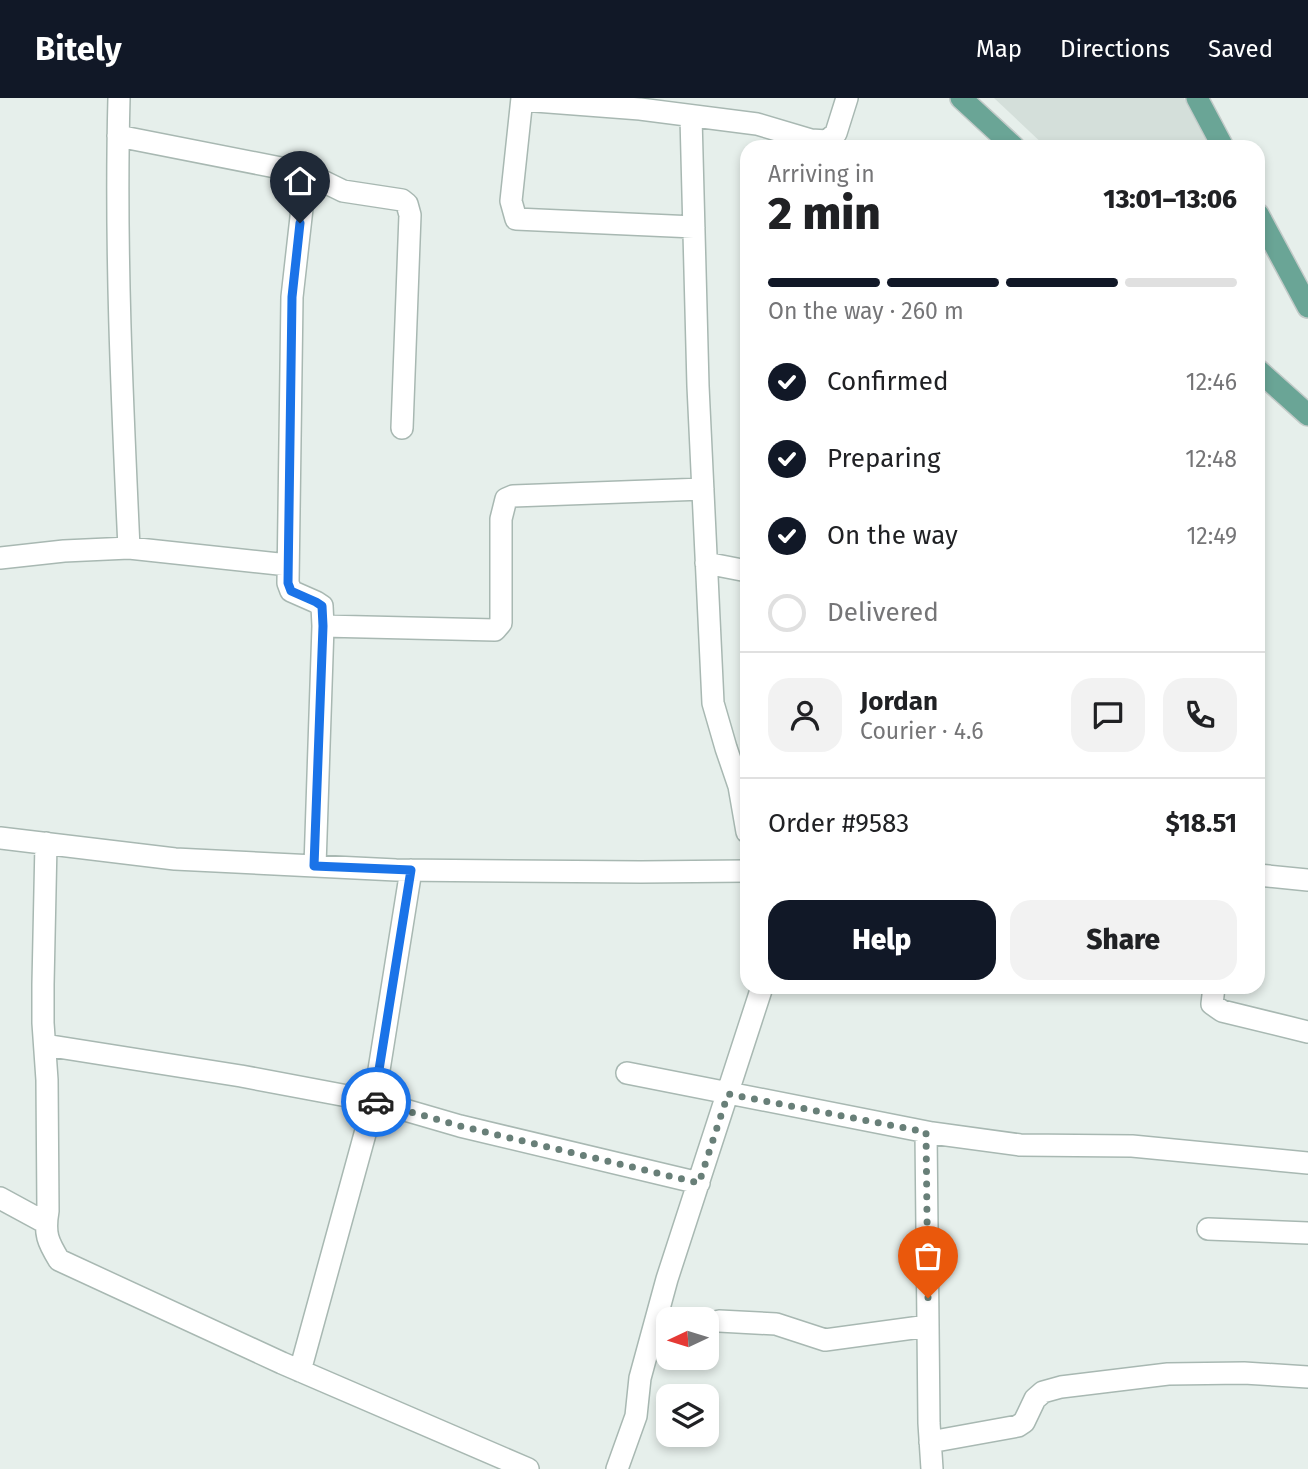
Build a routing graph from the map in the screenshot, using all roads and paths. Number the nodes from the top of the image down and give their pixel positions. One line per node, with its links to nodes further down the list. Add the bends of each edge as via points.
1 (119, 98): 7 (street)
2 (847, 98): 9 (street, via 836,133)
3 (961, 98): 10 (main road)
4 (1197, 98): 11 (main road)
5 (522, 99): 6 (street); 13 (street, via 511,201 516,219)
6 (691, 117): 8 (street, via 757,124); 13 (street)
7 (118, 136): 12 (street); 20 (street)
8 (811, 140)
9 (828, 140)
10 (1006, 140)
11 (1219, 140)
12 (306, 173): 18 (street, via 344,191 407,204); 23 (street, via 292,297)
13 (694, 227): 19 (street)
14 (1265, 227): 15 (main road)
15 (1308, 307)
16 (1265, 376): 17 (main road)
17 (1308, 415)
18 (402, 428)
19 (702, 489): 22 (street); 25 (street, via 506,499 501,519 501,623 495,629)
20 (129, 548): 21 (street); 23 (street)
21 (0, 558)
22 (706, 563): 24 (street); 26 (street, via 713,703)
23 (288, 565): 25 (street, via 291,591 322,606)
24 (740, 570)
25 (323, 626): 29 (street)
26 (740, 792)
27 (0, 838): 28 (street)
28 (46, 843): 29 (street, via 175,859); 37 (street)
29 (314, 866): 30 (street)
30 (411, 870): 31 (street); 40 (street)
31 (740, 871)
32 (1265, 876): 33 (street)
33 (1308, 880)
34 (760, 994): 39 (street)
35 (1213, 994): 36 (street, via 1212,1004 1222,1011)
36 (1308, 1032)
37 (45, 1045): 40 (street); 45 (street)
38 (627, 1073): 39 (street)
39 (728, 1094): 41 (street); 43 (street)
40 (374, 1101): 43 (street); 50 (street)
41 (926, 1132): 42 (street, via 1020,1144 1132,1146); 49 (street)
42 (1308, 1163)
43 (699, 1183): 54 (street, via 667,1279 640,1378 636,1416)
44 (0, 1198): 45 (street)
45 (46, 1223): 50 (street, via 47,1241 59,1260)
46 (1208, 1229): 47 (street)
47 (1308, 1233)
48 (719, 1321): 49 (street, via 776,1324 825,1340)
49 (928, 1326): 52 (street)
50 (300, 1371): 53 (street)
51 (1308, 1377): 52 (street, via 1168,1374 1061,1387 1035,1399 1018,1426)
52 (930, 1442): 55 (street)
53 (528, 1469)
54 (617, 1469)
55 (932, 1469)

